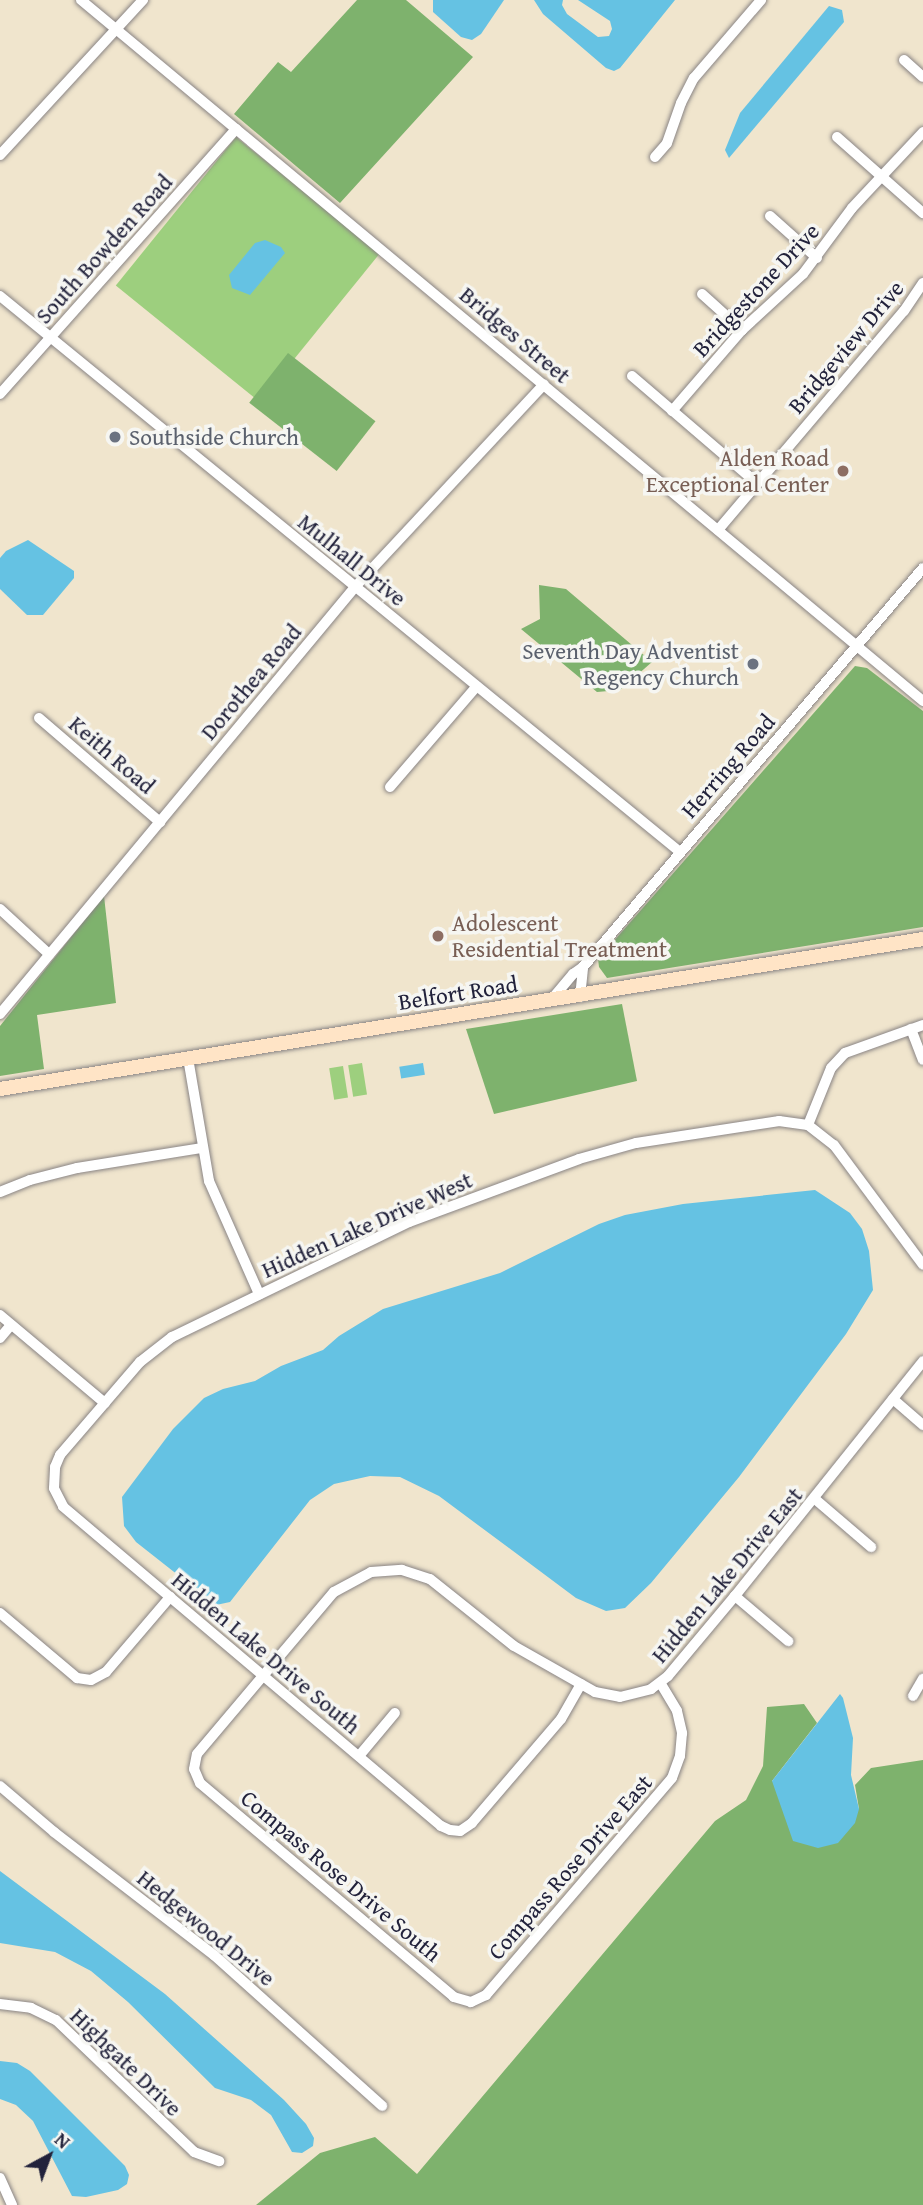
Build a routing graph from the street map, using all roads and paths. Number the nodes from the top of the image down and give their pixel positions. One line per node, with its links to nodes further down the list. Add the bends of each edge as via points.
1 (81, 0): 4 (street, Bridges Street)
2 (143, 0): 4 (street)
3 (761, 0): 11 (street, via 694,78 667,143)
4 (115, 30): 7 (street, Bridges Street); 10 (street)
5 (904, 60): 6 (street)
6 (923, 77)
7 (236, 129): 20 (street, South Bowden Road); 22 (street, Bridges Street)
8 (923, 132): 12 (street, Bridgestone Drive)
9 (837, 137): 12 (street)
10 (0, 155)
11 (655, 157)
12 (880, 177): 13 (street); 15 (street, Bridgestone Drive)
13 (923, 213)
14 (770, 216): 15 (street)
15 (817, 258): 19 (street, Bridgestone Drive)
16 (923, 283): 25 (street, Bridgeview Drive)
17 (702, 294): 19 (street)
18 (0, 296): 20 (street, Mulhall Drive)
19 (742, 330): 24 (street, Bridgestone Drive)
20 (51, 337): 23 (street, South Bowden Road); 28 (street, Mulhall Drive)
21 (632, 376): 24 (street)
22 (544, 384): 26 (street, Bridges Street); 28 (street, Dorothea Road)
23 (0, 394)
24 (671, 411): 25 (street)
25 (757, 483): 26 (street, Bridgeview Drive)
26 (718, 530): 29 (street, Bridges Street)
27 (923, 568): 29 (street, Herring Road)
28 (355, 587): 30 (street, Mulhall Drive); 34 (street, Dorothea Road)
29 (856, 646): 31 (street, Bridges Street); 35 (street, Herring Road)
30 (477, 686): 33 (street); 35 (street, Mulhall Drive)
31 (923, 701)
32 (39, 718): 34 (street, Keith Road)
33 (390, 787)
34 (160, 822): 38 (street, Dorothea Road)
35 (680, 852): 39 (street, Herring Road)
36 (0, 909): 38 (street)
37 (923, 939): 40 (street, Belfort Road)
38 (49, 954): 42 (street, Dorothea Road)
39 (583, 967): 40 (street); 41 (street, Herring Road)
40 (580, 997): 41 (street, Belfort Road)
41 (550, 1002): 45 (street, Belfort Road)
42 (2, 1008)
43 (923, 1025): 44 (street)
44 (911, 1029): 46 (street); 48 (street, via 852,1048 838,1059)
45 (188, 1058): 47 (street, Belfort Road); 49 (street)
46 (923, 1060)
47 (0, 1089)
48 (808, 1125): 51 (street, via 834,1144); 52 (street, Hidden Lake Drive West, via 779,1121 675,1136 600,1153 409,1222)
49 (202, 1148): 50 (street, via 77,1168); 52 (street, via 214,1198)
50 (0, 1192)
51 (923, 1265)
52 (259, 1294): 58 (street, Hidden Lake Drive West, via 162,1343)
53 (0, 1315): 54 (street)
54 (11, 1325): 55 (street); 58 (street)
55 (0, 1338)
56 (923, 1361): 57 (street, Hidden Lake Drive East)
57 (893, 1399): 59 (street); 61 (street, Hidden Lake Drive East)
58 (105, 1403): 60 (street, Hidden Lake Drive West, via 60,1455)
59 (923, 1425)
60 (53, 1479): 64 (street, Hidden Lake Drive South, via 63,1506)
61 (815, 1499): 62 (street); 63 (street, Hidden Lake Drive East)
62 (871, 1546)
63 (735, 1596): 66 (street); 70 (street, Hidden Lake Drive East)
64 (170, 1597): 65 (street, via 106,1672 92,1680 77,1678); 67 (street, Hidden Lake Drive South)
65 (0, 1613)
66 (788, 1641)
67 (263, 1676): 69 (street, Hidden Lake Drive East, via 344,1584 371,1572 402,1570 430,1579 514,1646); 73 (street, Hidden Lake Drive East); 74 (street, Hidden Lake Drive South)
68 (923, 1679): 71 (street)
69 (581, 1684): 70 (street, Hidden Lake Drive East, via 620,1697); 74 (street, Hidden Lake Drive South, via 561,1719 472,1823 460,1831 441,1826)
70 (661, 1684): 76 (street, Compass Rose Drive East, via 677,1711 682,1732 672,1778)
71 (913, 1696)
72 (395, 1713): 74 (street)
73 (197, 1754): 76 (street, Compass Rose Drive South, via 194,1769 200,1783 454,1997 471,2002)
74 (359, 1756)
75 (0, 1786): 78 (street, Hedgewood Drive, via 214,1955)
76 (486, 1995)
77 (0, 2004): 79 (street, Highgate Drive, via 31,2008 56,2020 194,2152)
78 (382, 2106)
79 (219, 2161)
80 (0, 2178): 81 (street)
81 (12, 2205)

